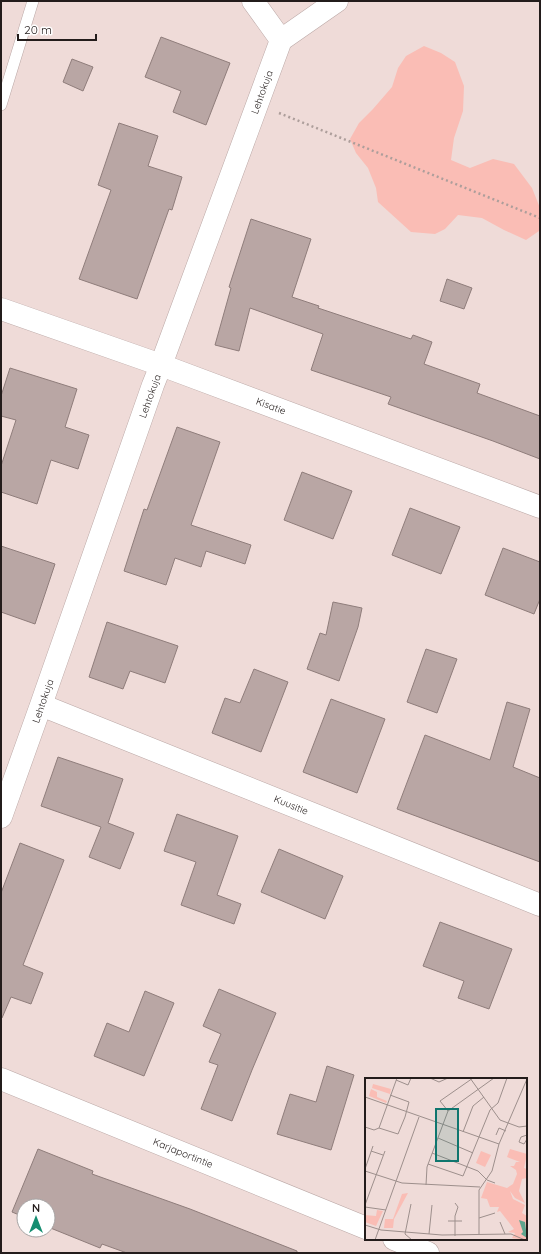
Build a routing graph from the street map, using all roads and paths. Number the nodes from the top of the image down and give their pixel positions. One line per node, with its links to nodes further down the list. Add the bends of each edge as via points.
1 (33, 1): 5 (lane)
2 (253, 1): 4 (street)
3 (337, 1): 4 (street)
4 (281, 40): 6 (street, Lehtokuja)
5 (1, 105)
6 (258, 105): 7 (path); 9 (street, Lehtokuja)
7 (540, 218)
8 (1, 309): 9 (street, Kisatie)
9 (161, 366): 10 (street, Kisatie); 11 (street, Lehtokuja)
10 (540, 507)
11 (41, 705): 12 (street, Lehtokuja); 13 (street, Kuusitie)
12 (1, 817)
13 (540, 905)
14 (1, 1079): 15 (street, Karjaportintie)
15 (365, 1228)
16 (396, 1240): 17 (street)
17 (428, 1253)

